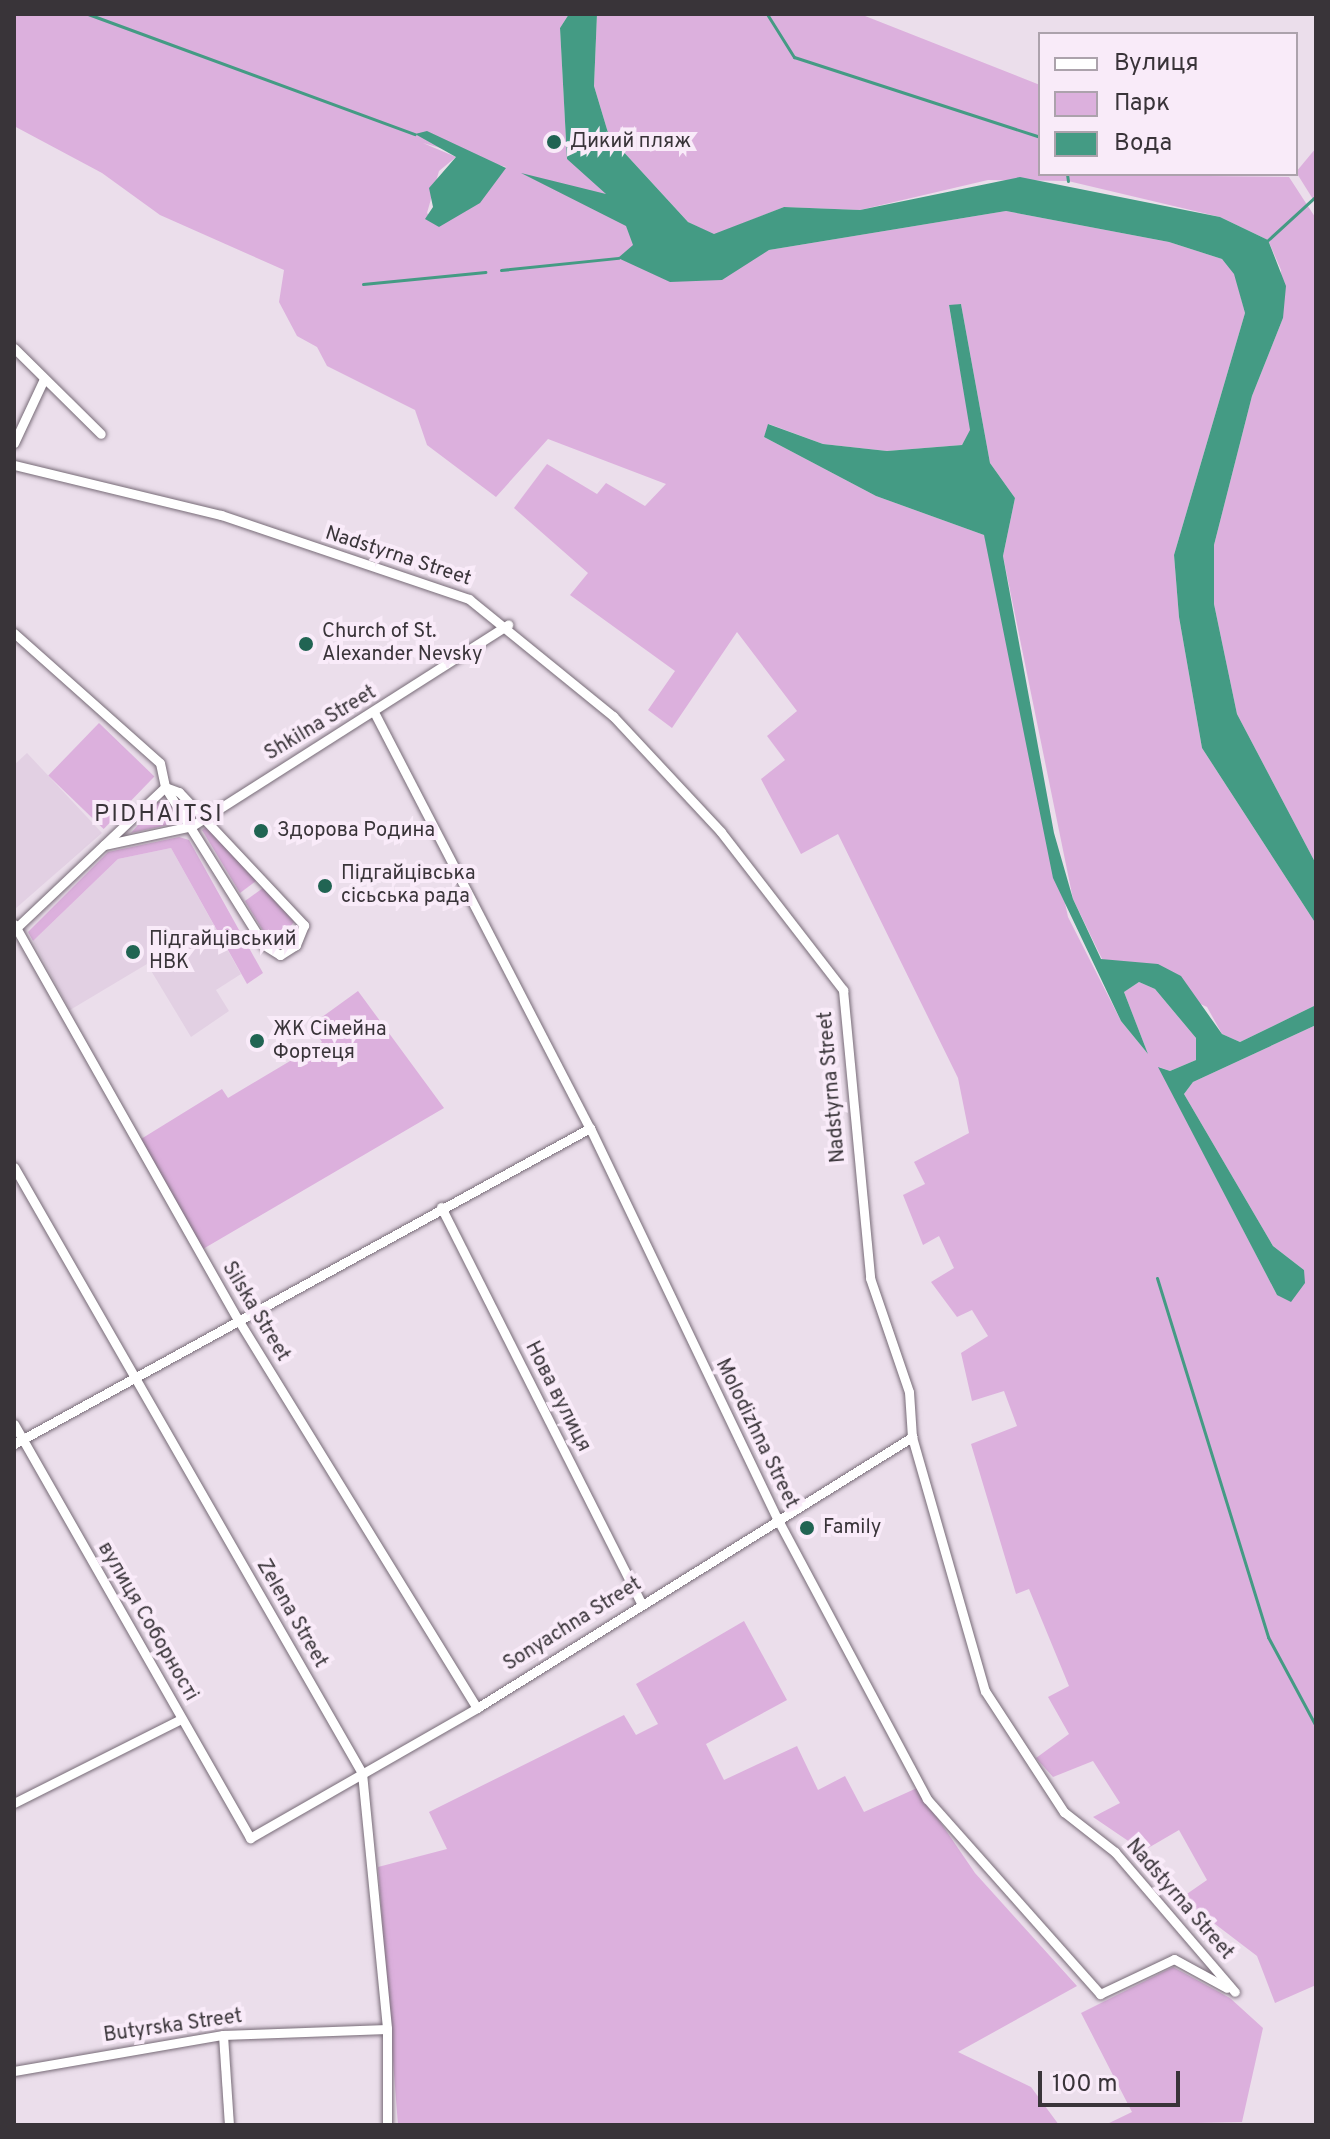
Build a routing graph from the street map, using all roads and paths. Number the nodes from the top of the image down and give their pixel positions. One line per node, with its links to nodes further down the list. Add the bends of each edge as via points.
1 (14, 348): 2 (street)
2 (44, 379): 3 (street); 4 (street)
3 (101, 434)
4 (14, 443)
5 (14, 465): 6 (street, Nadstyrna Street, via 221,515 469,599)
6 (508, 625): 8 (street, Shkilna Street); 20 (street, Nadstyrna Street, via 613,716 700,809 843,990 870,1278 909,1392)
7 (14, 633): 9 (street, via 160,763)
8 (375, 714): 10 (street, Shkilna Street); 14 (street, Molodizhna Street)
9 (165, 787): 10 (street); 11 (street); 12 (street)
10 (204, 817): 11 (street, Shkilna Street); 11 (street, via 304,925 296,945 280,955 264,945)
11 (192, 826): 12 (street)
12 (104, 845): 13 (street)
13 (15, 927): 17 (street, Silska Street)
14 (590, 1128): 16 (street); 22 (street, Molodizhna Street)
15 (14, 1167): 18 (street, Zelena Street)
16 (441, 1207): 17 (street); 23 (street, Нова вулиця)
17 (237, 1318): 18 (street); 24 (street, Silska Street)
18 (132, 1378): 21 (street); 26 (street, Zelena Street)
19 (14, 1424): 21 (street, вулиця Соборності)
20 (912, 1437): 22 (street, Sonyachna Street); 29 (street, Nadstyrna Street, via 985,1691 1029,1767 1064,1812 1152,1891)
21 (18, 1442): 25 (street, вулиця Соборності)
22 (778, 1520): 23 (street, Sonyachna Street); 29 (street, Molodizhna Street, via 927,1799 1100,1994 1174,1959)
23 (641, 1603): 24 (street, Sonyachna Street)
24 (477, 1708): 26 (street, Sonyachna Street)
25 (181, 1719): 27 (street); 28 (street, вулиця Соборності)
26 (362, 1773): 28 (street, Sonyachna Street); 30 (street, Zelena Street)
27 (14, 1803)
28 (250, 1838)
29 (1235, 1992)
30 (387, 2029): 31 (street, Butyrska Street); 34 (street, Zelena Street)
31 (223, 2035): 32 (street, Butyrska Street); 33 (street)
32 (14, 2071)
33 (229, 2125)
34 (387, 2125)

